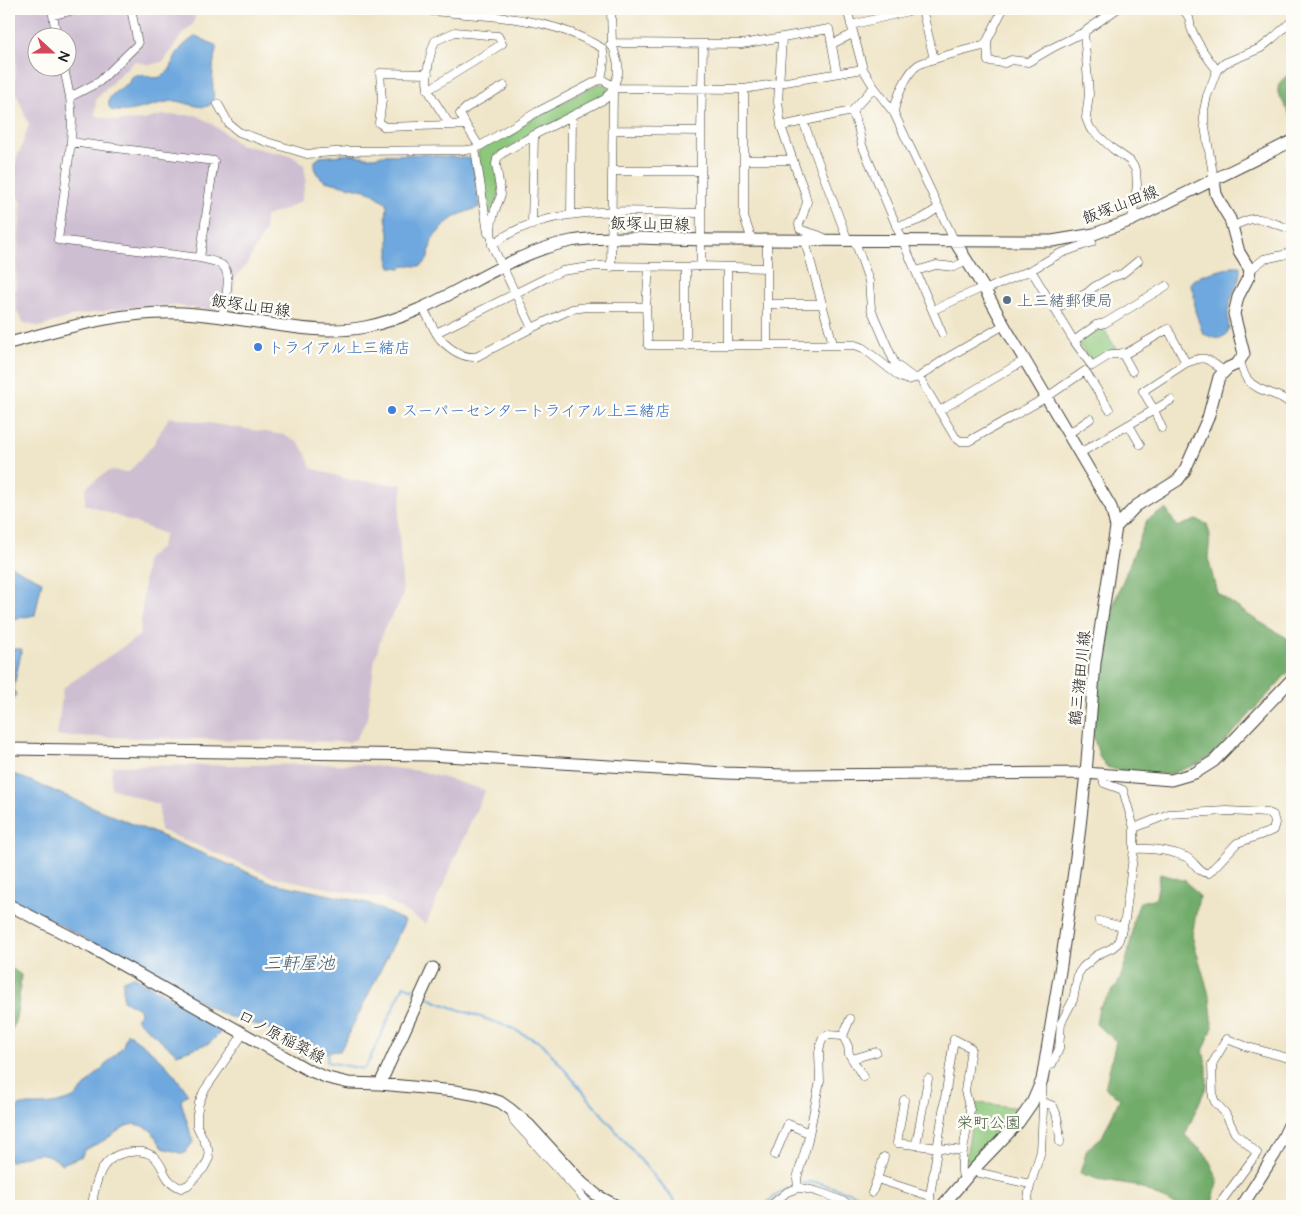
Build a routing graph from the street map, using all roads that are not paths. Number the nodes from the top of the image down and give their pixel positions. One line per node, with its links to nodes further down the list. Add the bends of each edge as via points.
1 (78, 9): 15 (street, via 53,15)
2 (131, 9): 38 (street, via 138,44 99,82)
3 (428, 9): 23 (street, via 536,23 576,35)
4 (847, 9): 14 (street)
5 (916, 9): 14 (street)
6 (922, 9): 24 (street)
7 (1003, 9): 19 (street)
8 (1117, 9): 16 (street)
9 (1182, 9): 12 (street)
10 (1194, 9): 12 (street)
11 (611, 10): 20 (street)
12 (1189, 16): 26 (street, via 1192,31)
13 (1292, 21): 26 (street, via 1261,48 1225,63)
14 (851, 26): 17 (street)
15 (55, 28)
16 (1084, 32): 19 (street, via 1028,62 988,61); 62 (street, via 1090,94 1086,118 1090,128 1130,161 1136,170)
17 (853, 34): 22 (street); 25 (street)
18 (782, 38): 21 (street, via 742,44); 22 (street, via 829,29); 31 (street)
19 (987, 41): 24 (street, via 983,46)
20 (612, 43): 21 (street); 23 (street); 34 (street, via 618,64)
21 (703, 44): 35 (street)
22 (832, 44): 27 (street)
23 (602, 50): 30 (street, via 604,65)
24 (934, 59): 41 (street, via 918,65 908,76)
25 (863, 68): 27 (street); 33 (street)
26 (1217, 70): 57 (street, via 1204,110)
27 (837, 73): 31 (street)
28 (428, 74): 37 (street); 37 (street, via 435,42 455,32 498,36 502,44); 44 (street, via 380,73 382,100 379,123 385,127)
29 (66, 78): 38 (street)
30 (601, 79): 34 (street); 52 (street)
31 (779, 83): 36 (street); 46 (street)
32 (504, 86): 45 (street, via 460,114)
33 (874, 87): 40 (street); 41 (street)
34 (613, 88): 35 (street); 42 (street, via 605,99); 47 (street)
35 (702, 88): 36 (street); 48 (street)
36 (744, 89): 53 (street)
37 (428, 90): 44 (street)
38 (70, 96): 51 (street)
39 (218, 104): 52 (street, via 239,132 307,154)
40 (852, 111): 43 (street); 64 (street, via 862,145)
41 (894, 113): 58 (street)
42 (572, 116): 49 (street); 61 (street)
43 (803, 121): 46 (street); 74 (street)
44 (450, 125): 45 (street)
45 (466, 125): 52 (street)
46 (781, 126): 54 (street)
47 (612, 130): 48 (street); 55 (street)
48 (701, 131): 56 (street)
49 (534, 135): 63 (street); 77 (street, via 497,159 501,195 492,220)
50 (1292, 141): 57 (main road, 飯塚山田線)
51 (72, 142): 79 (street, via 214,161); 79 (street, via 58,240)
52 (477, 148): 77 (street)
53 (744, 160): 54 (street); 69 (street, via 744,217)
54 (792, 160): 73 (street, via 807,202 798,224 800,229 820,234)
55 (612, 170): 56 (street); 59 (street)
56 (701, 171): 60 (street)
57 (1214, 180): 62 (main road, 飯塚山田線); 65 (main road, via 1216,194)
58 (938, 208): 64 (street, via 912,224); 71 (street)
59 (611, 212): 60 (street); 61 (street); 67 (street)
60 (702, 213): 68 (street)
61 (571, 214): 63 (street)
62 (1132, 220): 71 (main road, 飯塚山田線, via 1094,234 1052,241)
63 (532, 224): 77 (street)
64 (896, 226): 75 (street)
65 (1232, 226): 66 (street, via 1254,219); 90 (main road, via 1239,252)
66 (1292, 229)
67 (611, 238): 68 (main road, 飯塚山田線); 83 (main road, 飯塚山田線, via 558,244); 84 (street)
68 (702, 240): 69 (main road, 飯塚山田線); 82 (street)
69 (752, 240): 70 (main road, 飯塚山田線)
70 (767, 240): 72 (main road, 飯塚山田線); 88 (street)
71 (954, 240): 75 (main road, 飯塚山田線); 80 (main road)
72 (805, 241): 73 (main road, 飯塚山田線); 96 (street)
73 (829, 241): 74 (main road, 飯塚山田線)
74 (852, 241): 75 (main road, 飯塚山田線); 118 (street, via 869,281 872,308 894,364)
75 (902, 241): 91 (street)
76 (1092, 242): 89 (street, via 1059,254)
77 (492, 245): 83 (street)
78 (1292, 251): 90 (street, via 1264,258)
79 (200, 258): 101 (street, via 218,263 228,274)
80 (967, 261): 91 (street, via 954,267 936,265); 93 (main road)
81 (1138, 262): 99 (street, via 1122,274)
82 (701, 266): 85 (street); 86 (street)
83 (502, 267): 94 (street); 98 (main road, 飯塚山田線)
84 (610, 267): 87 (street); 94 (street, via 562,271)
85 (686, 267): 87 (street); 111 (street)
86 (727, 267): 88 (street); 110 (street)
87 (649, 268): 97 (street)
88 (767, 268): 95 (street)
89 (1031, 270): 93 (street); 99 (street)
90 (1250, 270): 114 (main road, via 1234,314 1244,354)
91 (916, 271): 100 (street)
92 (1166, 286): 106 (street)
93 (985, 289): 100 (street); 102 (main road)
94 (515, 293): 103 (street); 104 (street)
95 (767, 304): 96 (street); 108 (street)
96 (822, 304): 109 (street)
97 (646, 307): 103 (street, via 572,309); 111 (street, via 648,345)
98 (423, 308): 101 (main road, 飯塚山田線, via 364,328 335,330); 104 (street)
99 (1054, 309): 106 (street)
100 (933, 310): 105 (street)
101 (222, 317): 107 (main road, 飯塚山田線, via 154,312 133,314)
102 (1004, 325): 113 (main road); 118 (street)
103 (532, 328): 104 (street, via 470,358 462,356)
104 (436, 333)
105 (942, 333)
106 (1074, 341): 112 (street, via 1092,366 1112,354)
107 (9, 343)
108 (767, 344): 109 (street); 110 (street)
109 (833, 344): 118 (street, via 863,348 900,378)
110 (727, 345): 111 (street)
111 (686, 346)
112 (1122, 353): 115 (street, via 1168,329); 116 (street)
113 (1025, 360): 119 (main road); 124 (street)
114 (1240, 361): 117 (main road); 121 (street, via 1248,380 1288,400)
115 (1186, 363): 117 (street, via 1204,358); 123 (street, via 1143,391)
116 (1132, 371)
117 (1224, 371): 131 (main road, via 1184,472 1178,480 1136,506)
118 (916, 378): 124 (street)
119 (1046, 397): 122 (street, via 1085,371); 124 (street, via 969,441 955,437); 128 (main road)
120 (1171, 400): 123 (street)
121 (1292, 406)
122 (1109, 409)
123 (1154, 410): 126 (street); 127 (street)
124 (939, 411)
125 (1090, 419): 128 (street)
126 (1129, 425): 129 (street); 130 (street)
127 (1162, 428)
128 (1068, 434): 130 (main road)
129 (1140, 444)
130 (1080, 453): 131 (main road, via 1111,507)
131 (1116, 527): 134 (main road, 鶴三潴田川線, via 1095,663)
132 (1292, 679): 135 (main road, via 1214,761 1196,773 1171,780)
133 (9, 749): 134 (main road, via 429,755 783,775)
134 (1086, 773): 135 (main road); 148 (main road, 鶴三潴田川線, via 1080,834)
135 (1103, 775): 136 (street, via 1104,783 1123,790)
136 (1134, 828): 137 (street); 137 (street, via 1169,814 1227,811 1268,812 1273,815 1275,823 1273,830 1237,843 1209,873 1202,872 1188,858 1162,849)
137 (1134, 849): 140 (street)
138 (9, 905): 143 (main road, 口ノ原稲築線, via 92,948)
139 (1098, 921): 140 (street)
140 (1123, 926): 148 (street, via 1118,943 1097,956 1078,974 1073,1000 1061,1023 1059,1049)
141 (433, 968): 151 (main road)
142 (850, 1019): 144 (street)
143 (242, 1034): 151 (main road, 口ノ原稲築線, via 328,1078 349,1083); 170 (street, via 199,1103 197,1126 210,1158 204,1168 181,1188 168,1180 153,1156 144,1152 123,1152 112,1157 101,1170)
144 (843, 1036): 146 (street); 156 (street, via 828,1034 823,1038 819,1052 820,1080)
145 (876, 1052): 146 (street)
146 (852, 1059): 149 (street)
147 (1292, 1059): 178 (street, via 1227,1039 1212,1064 1212,1097 1235,1133 1257,1153)
148 (1043, 1075): 153 (street); 163 (main road, 鶴三潴田川線, via 1032,1103)
149 (863, 1077)
150 (928, 1079): 158 (street)
151 (380, 1084): 154 (main road, 口ノ原稲築線, via 478,1095)
152 (904, 1100): 158 (street, via 897,1143)
153 (1043, 1102): 157 (street, via 1054,1106); 166 (street, via 1040,1151)
154 (510, 1109): 171 (street, via 514,1121); 172 (main road, 口ノ原稲築線, via 529,1125 582,1184)
155 (1292, 1119): 179 (main road, via 1275,1154)
156 (809, 1133): 161 (street, via 788,1124); 167 (street, via 797,1178)
157 (1060, 1142)
158 (916, 1145): 159 (street)
159 (937, 1148): 160 (street); 160 (street, via 954,1039 971,1048 965,1091 970,1110); 169 (street)
160 (963, 1151): 165 (street, via 961,1169)
161 (775, 1155)
162 (884, 1157): 164 (street)
163 (973, 1170): 165 (main road, 鶴三潴田川線); 166 (street)
164 (877, 1179): 168 (street); 169 (street)
165 (964, 1180): 176 (main road, 鶴三潴田川線)
166 (1030, 1184): 177 (street)
167 (798, 1188): 173 (street, via 787,1192); 174 (street, via 827,1195)
168 (872, 1194)
169 (930, 1196): 175 (street)
170 (92, 1206)
171 (590, 1206)
172 (618, 1206)
173 (770, 1206)
174 (852, 1206)
175 (934, 1206)
176 (942, 1206)
177 (1027, 1206)
178 (1218, 1206)
179 (1242, 1206)

